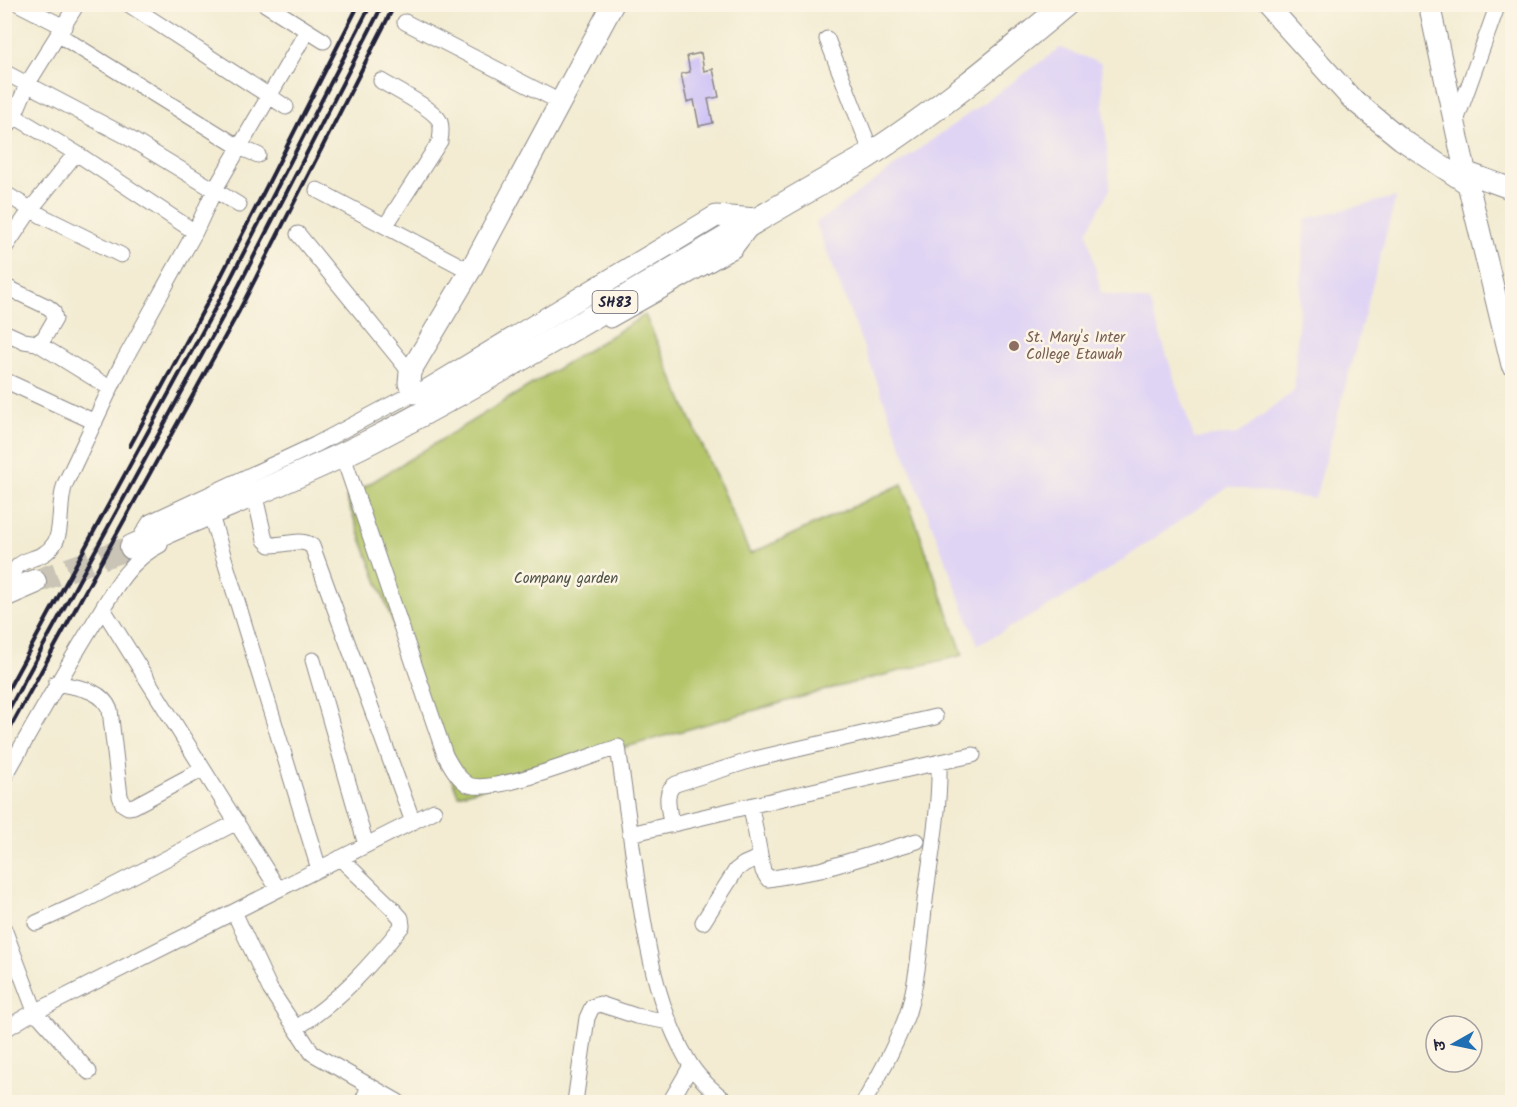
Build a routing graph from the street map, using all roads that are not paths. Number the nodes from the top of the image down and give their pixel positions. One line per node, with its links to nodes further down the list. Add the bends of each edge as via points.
1 (19, 4): 11 (street)
2 (77, 4): 11 (street)
3 (128, 4): 18 (street)
4 (265, 4): 12 (street)
5 (614, 4): 19 (street)
6 (1066, 4): 26 (main road, SH83)
7 (1266, 4): 28 (street, via 1351,98 1401,139)
8 (1429, 4): 22 (street)
9 (1498, 4): 22 (street)
10 (405, 22): 19 (street)
11 (61, 31): 17 (street); 24 (street)
12 (307, 31): 14 (street); 18 (street)
13 (826, 39): 26 (street)
14 (324, 41)
15 (4, 72): 17 (street)
16 (381, 81): 36 (street, via 433,114 440,122 441,132 440,141)
17 (28, 83): 21 (street); 31 (street, via 124,135)
18 (269, 96): 20 (street); 24 (street)
19 (562, 103): 41 (street)
20 (286, 107)
21 (14, 116): 23 (street); 25 (street)
22 (1455, 124): 28 (street)
23 (4, 132)
24 (239, 147): 27 (street); 31 (street)
25 (76, 153): 34 (street); 37 (street)
26 (872, 154): 35 (main road, SH83)
27 (258, 155)
28 (1466, 178): 30 (street); 45 (street)
29 (317, 189): 36 (street)
30 (1512, 189)
31 (214, 191): 33 (street); 37 (street)
32 (4, 193): 34 (street)
33 (238, 205)
34 (31, 209): 39 (street); 40 (street)
35 (757, 219): 49 (street, via 716,216 424,392); 51 (street, via 734,250); 54 (main road, SH83, via 372,440)
36 (386, 225): 41 (street)
37 (195, 232): 48 (street)
38 (298, 234): 46 (street)
39 (4, 249)
40 (121, 255)
41 (470, 272): 46 (street)
42 (4, 286): 44 (street, via 53,311 55,319)
43 (4, 332): 44 (street)
44 (37, 343): 48 (street)
45 (1512, 365)
46 (410, 372): 49 (street, via 408,383)
47 (4, 380): 50 (street)
48 (110, 388): 50 (street)
49 (413, 393): 54 (street, via 315,445 150,522)
50 (95, 422): 56 (street, via 60,496 59,536 53,546 15,568)
51 (345, 462): 52 (street); 70 (street, via 444,755 455,772 469,785 488,787 618,747)
52 (256, 501): 53 (street); 68 (street, via 265,540 270,545 306,541 312,546)
53 (212, 519): 57 (street, via 142,556 122,578); 75 (street)
54 (137, 544)
55 (34, 582): 56 (main road)
56 (7, 594)
57 (103, 609): 59 (street); 63 (street)
58 (313, 660): 72 (street)
59 (56, 683): 63 (street, via 93,692 106,702 120,796 128,807); 64 (street)
60 (935, 717): 69 (street, via 755,759 671,786)
61 (973, 755): 62 (street)
62 (939, 762): 65 (street); 93 (street, via 940,793 924,928 908,1010 891,1055)
63 (203, 769): 67 (street)
64 (4, 778)
65 (751, 807): 69 (street); 73 (street)
66 (434, 811): 68 (street)
67 (237, 822): 76 (street); 79 (street)
68 (413, 822): 72 (street)
69 (671, 825): 70 (street)
70 (630, 834): 82 (street, via 652,968)
71 (917, 841): 73 (street, via 775,879 765,877)
72 (366, 845): 74 (street)
73 (760, 856): 78 (street, via 736,870)
74 (340, 858): 75 (street); 83 (street, via 391,907 402,926 335,999)
75 (319, 869): 76 (street)
76 (278, 889): 77 (street)
77 (234, 912): 81 (street); 83 (street, via 270,989)
78 (703, 922)
79 (36, 924)
80 (4, 928): 81 (street)
81 (35, 1011): 84 (street); 86 (street)
82 (670, 1022): 85 (street); 90 (street, via 600,1004 592,1007)
83 (296, 1028): 87 (street, via 312,1053)
84 (4, 1030)
85 (691, 1066): 91 (street); 92 (street)
86 (89, 1072)
87 (369, 1087): 88 (street); 89 (street)
88 (362, 1102)
89 (398, 1102)
90 (575, 1102)
91 (670, 1102)
92 (727, 1102)
93 (864, 1102)

